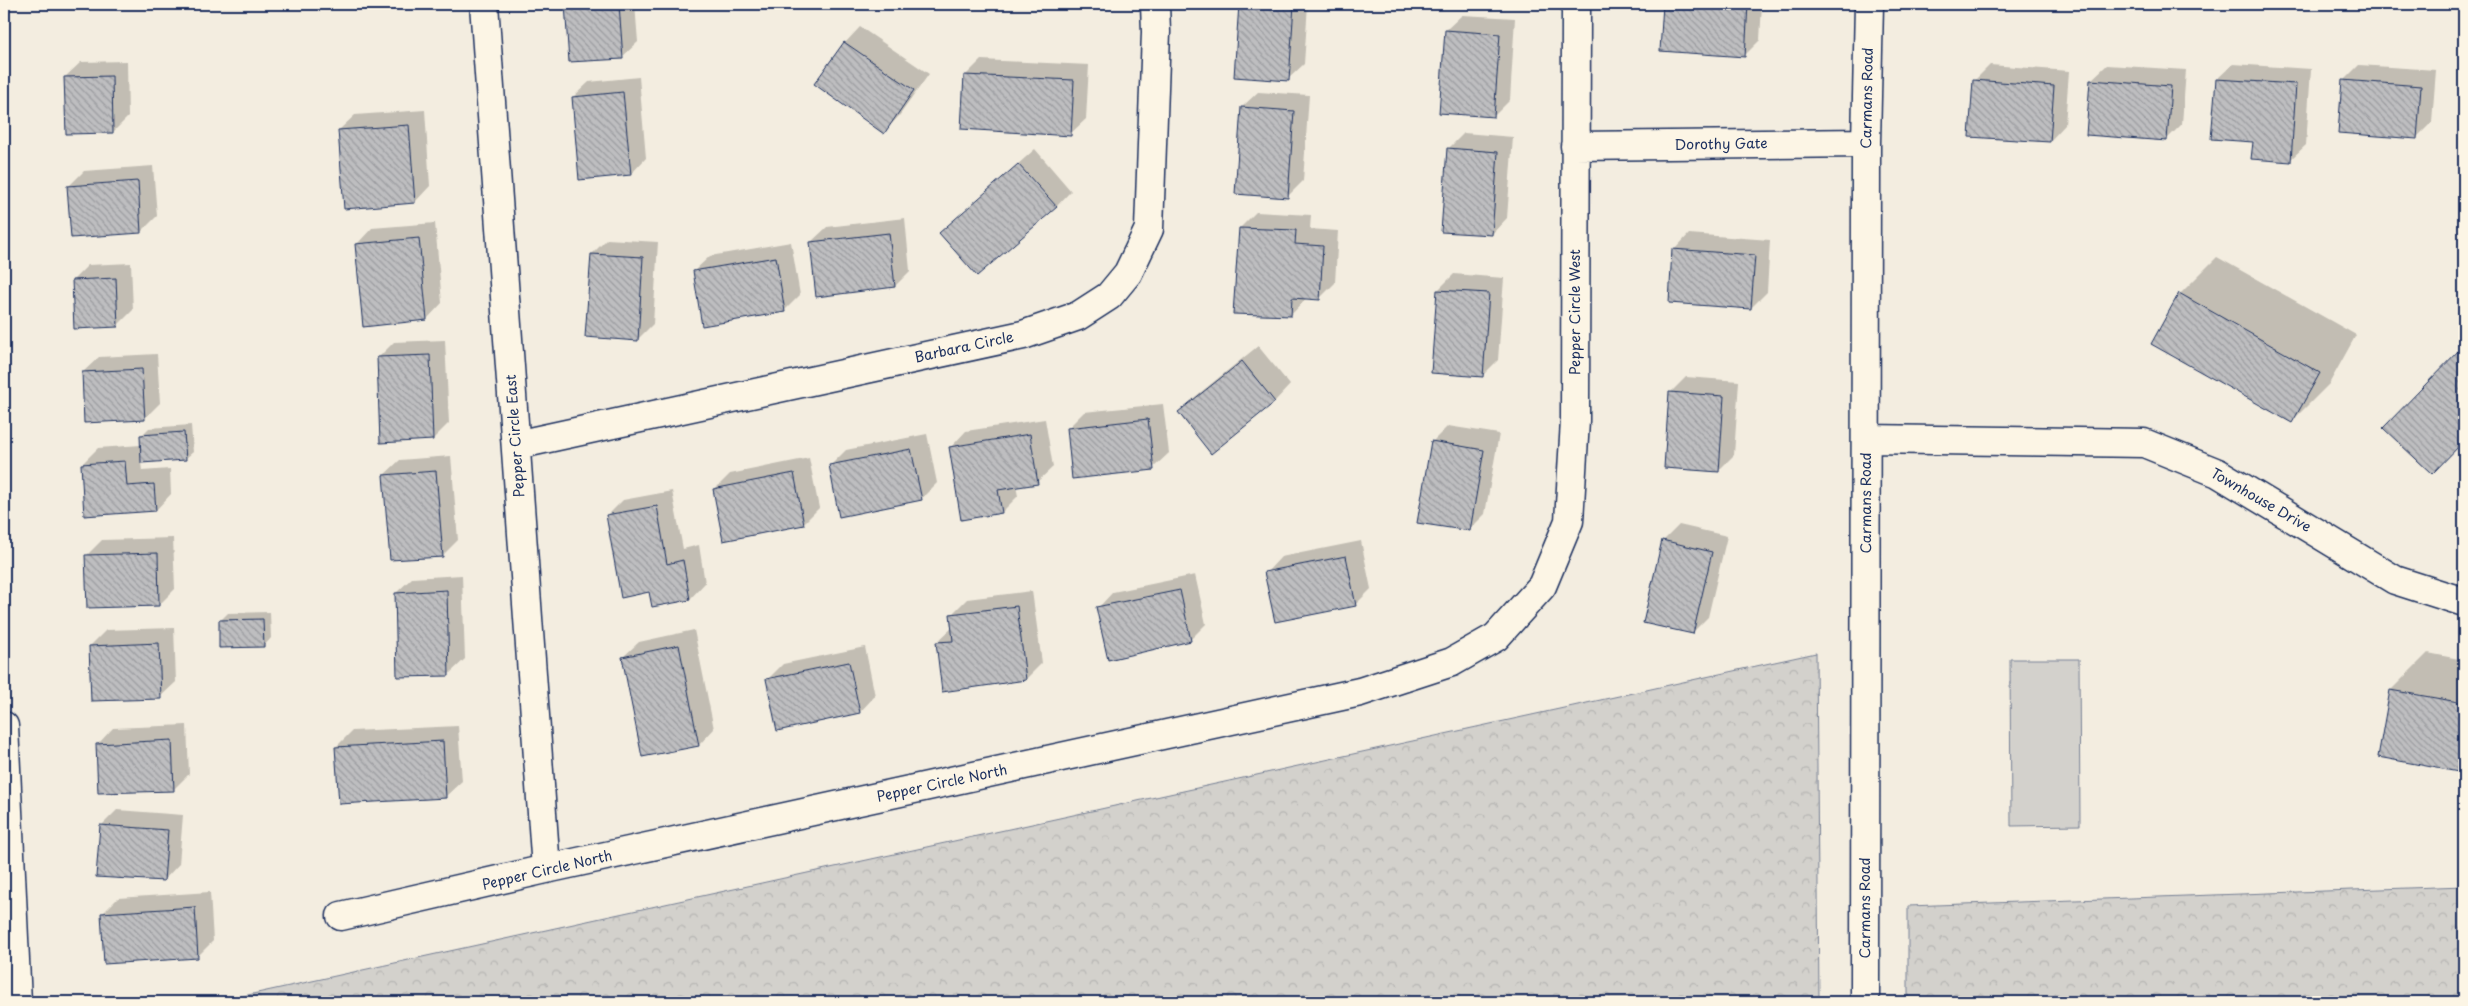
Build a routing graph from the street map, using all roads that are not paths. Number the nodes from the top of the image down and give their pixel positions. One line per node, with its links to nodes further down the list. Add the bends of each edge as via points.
1 (484, 4): 8 (street, Pepper Circle East)
2 (1155, 4): 8 (street, Barbara Circle, via 1150,229 1128,274 1109,296 1078,316 1023,335)
3 (1576, 4): 6 (street, Pepper Circle West)
4 (1869, 4): 5 (street, Carmans Road)
5 (1866, 143): 6 (street, Dorothy Gate); 7 (street, Carmans Road)
6 (1575, 146): 10 (street, Pepper Circle West, via 1575,421 1569,521 1542,586)
7 (1866, 439): 9 (street, Townhouse Drive, via 2144,443 2218,473 2395,580); 16 (street, Carmans Road)
8 (516, 445): 12 (street, Pepper Circle East)
9 (2464, 602)
10 (1524, 607): 12 (street, Pepper Circle North, via 1496,637 1452,662 1360,692)
11 (4, 726): 14 (street)
12 (546, 869): 13 (street, Pepper Circle North)
13 (341, 916)
14 (9, 921): 15 (street)
15 (17, 1002)
16 (1865, 1002)

